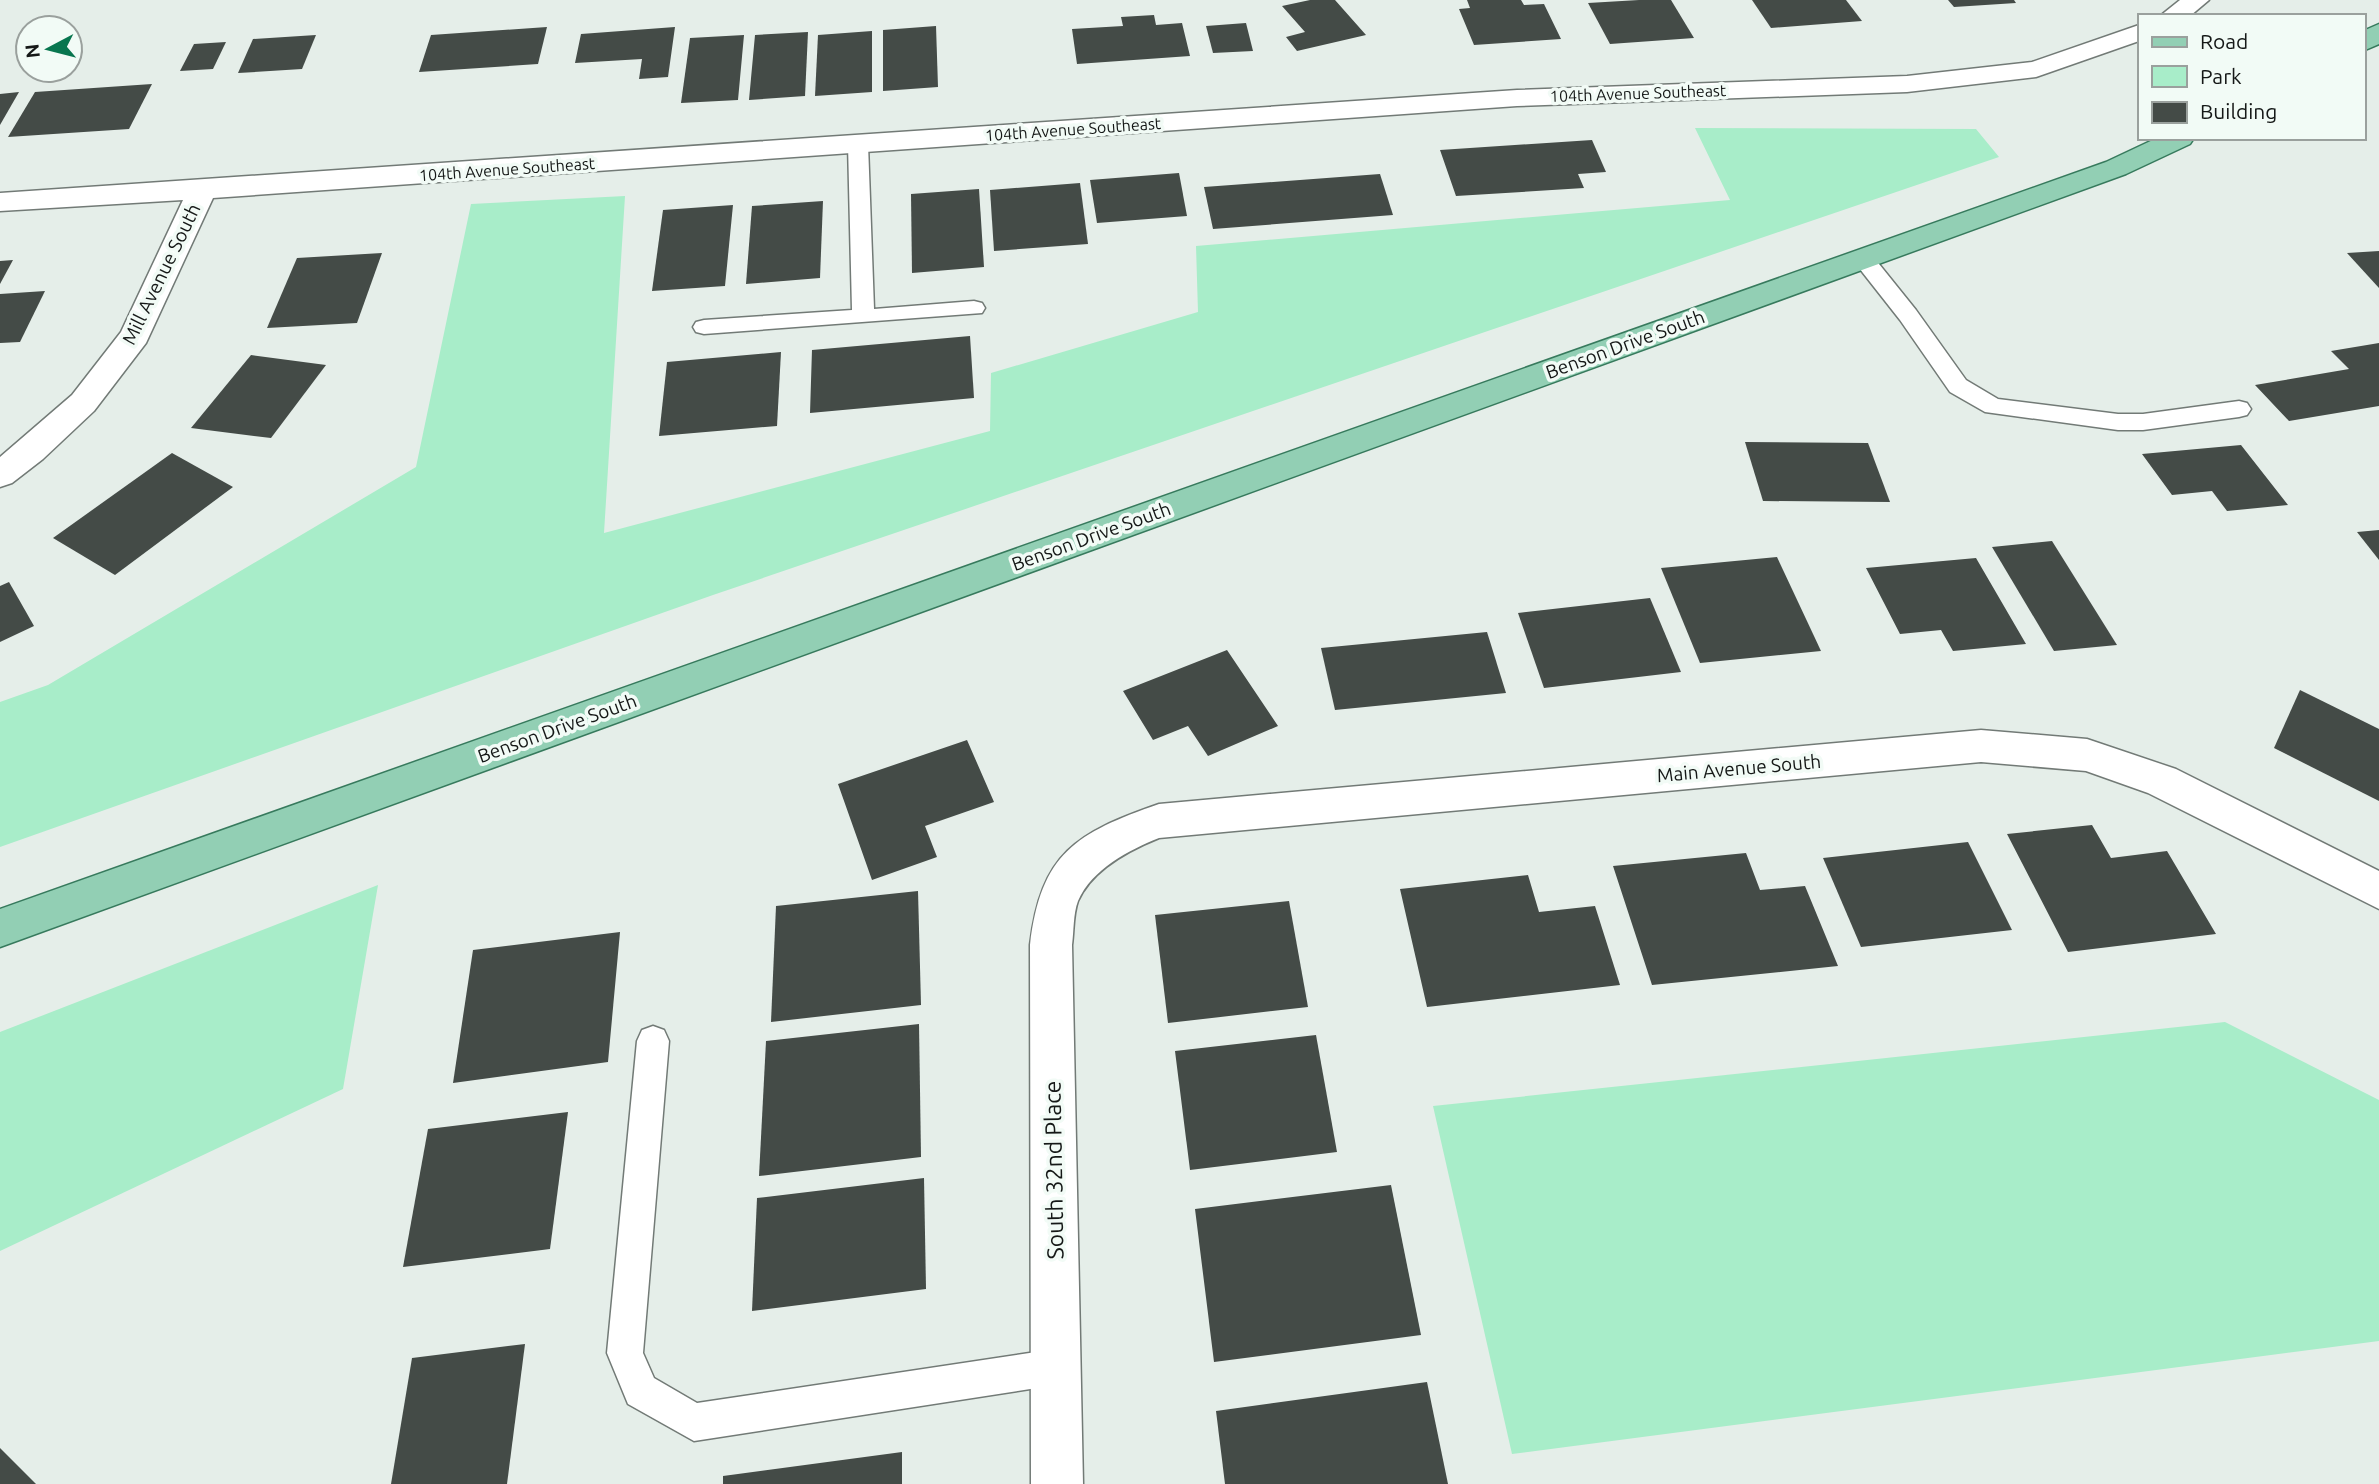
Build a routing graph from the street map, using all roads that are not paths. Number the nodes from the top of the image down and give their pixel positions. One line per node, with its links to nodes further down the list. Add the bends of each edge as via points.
1 (2197, 0): 2 (street)
2 (2175, 14)
3 (2138, 33): 5 (street, 104th Avenue Southeast, via 2036,69 1907,84 1517,97)
4 (2176, 140): 8 (main road, Benson Drive South, via 2116,168)
5 (858, 144): 6 (street, 104th Avenue Southeast); 10 (lane)
6 (202, 190): 7 (street, 104th Avenue Southeast); 13 (street, Mill Avenue South, via 135,336 83,403)
7 (0, 202)
8 (1863, 259): 12 (lane, via 1958,386 1993,407 2118,422); 16 (main road, Benson Drive South)
9 (974, 308): 10 (lane)
10 (863, 317): 11 (lane)
11 (704, 327)
12 (2239, 409)
13 (0, 475)
14 (1081, 863): 15 (street, Main Avenue South, via 1119,834 1159,821 1981,746 2087,755 2162,781); 18 (street, South 32nd Place, via 1058,898 1051,945)
15 (2379, 891)
16 (0, 928)
17 (653, 1041): 18 (lane, via 625,1353 641,1391 694,1422)
18 (1056, 1367): 19 (street, South 32nd Place)
19 (1057, 1484)

